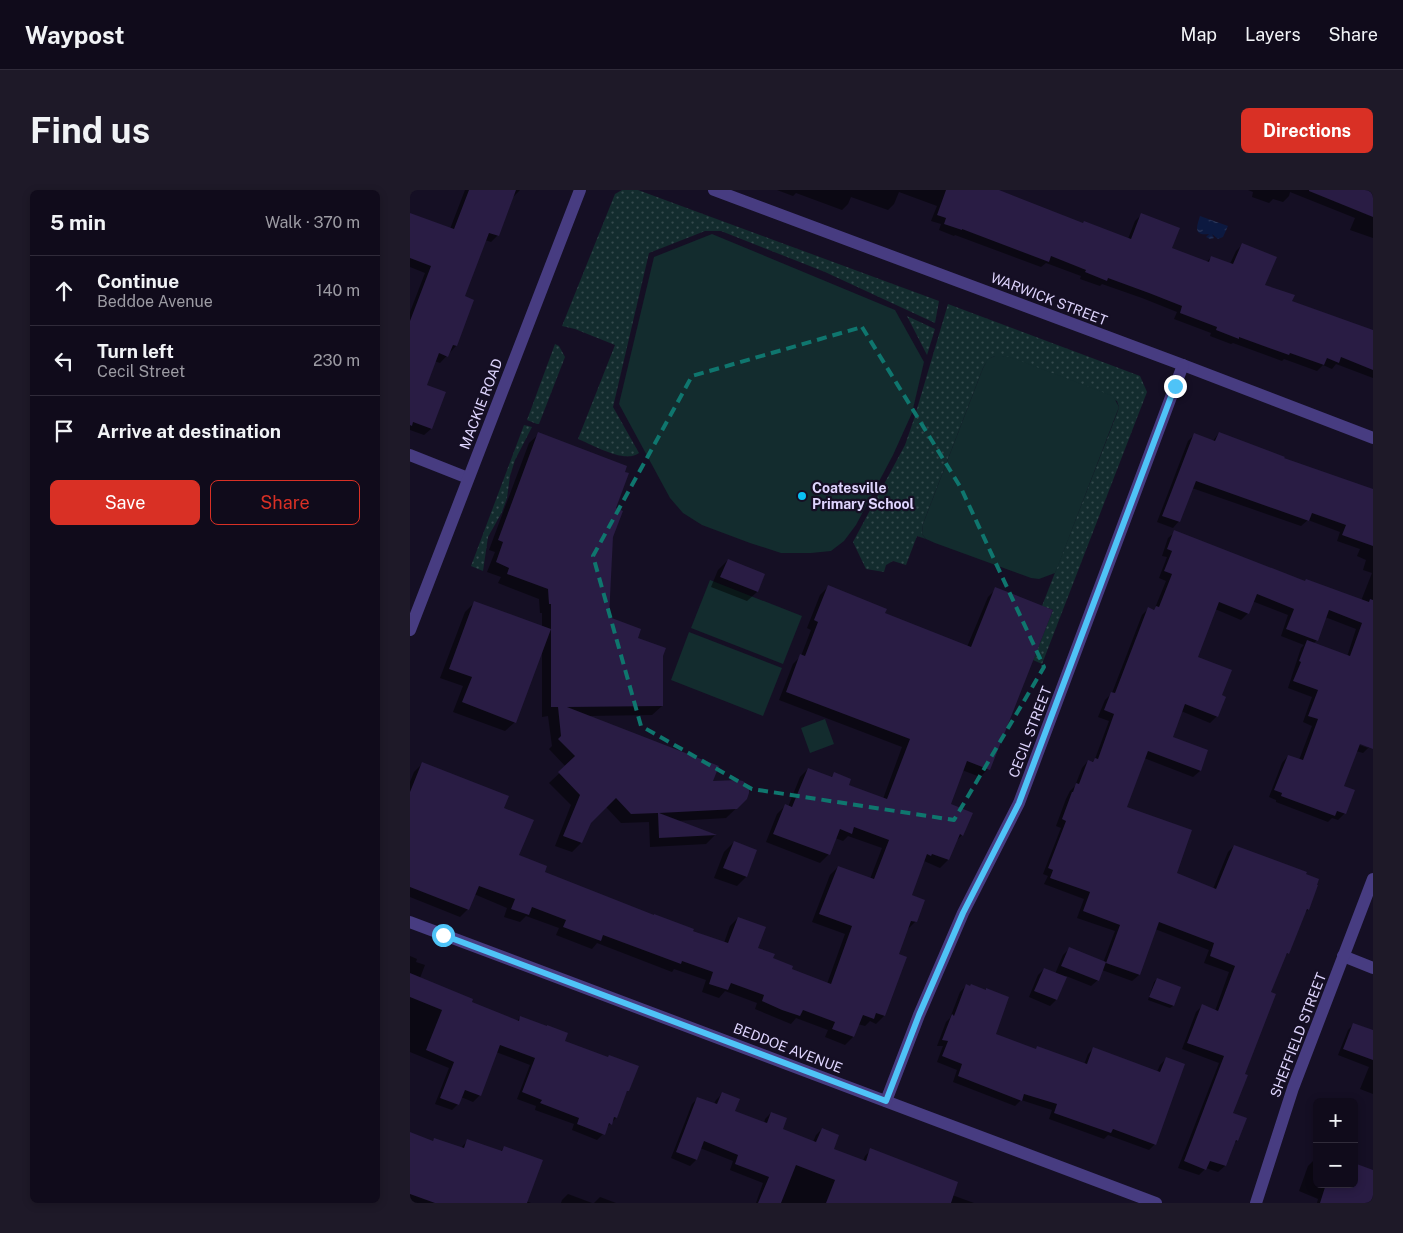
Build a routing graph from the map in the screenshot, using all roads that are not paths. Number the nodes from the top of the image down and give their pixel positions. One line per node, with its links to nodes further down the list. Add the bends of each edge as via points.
1 (580, 190): 6 (street, MACKIE ROAD)
2 (714, 190): 3 (street, WARWICK STREET)
3 (1183, 365): 4 (street, WARWICK STREET); 12 (street, CECIL STREET, via 1019,803 963,913)
4 (1373, 438)
5 (410, 456): 6 (street)
6 (468, 478): 7 (street, MACKIE ROAD)
7 (410, 630)
8 (1373, 879): 10 (street, SHEFFIELD STREET)
9 (410, 922): 12 (street, BEDDOE AVENUE)
10 (1343, 956): 11 (street); 14 (street, SHEFFIELD STREET, via 1293,1088)
11 (1373, 968)
12 (886, 1101): 13 (street, BEDDOE AVENUE)
13 (1156, 1203)
14 (1256, 1203)

